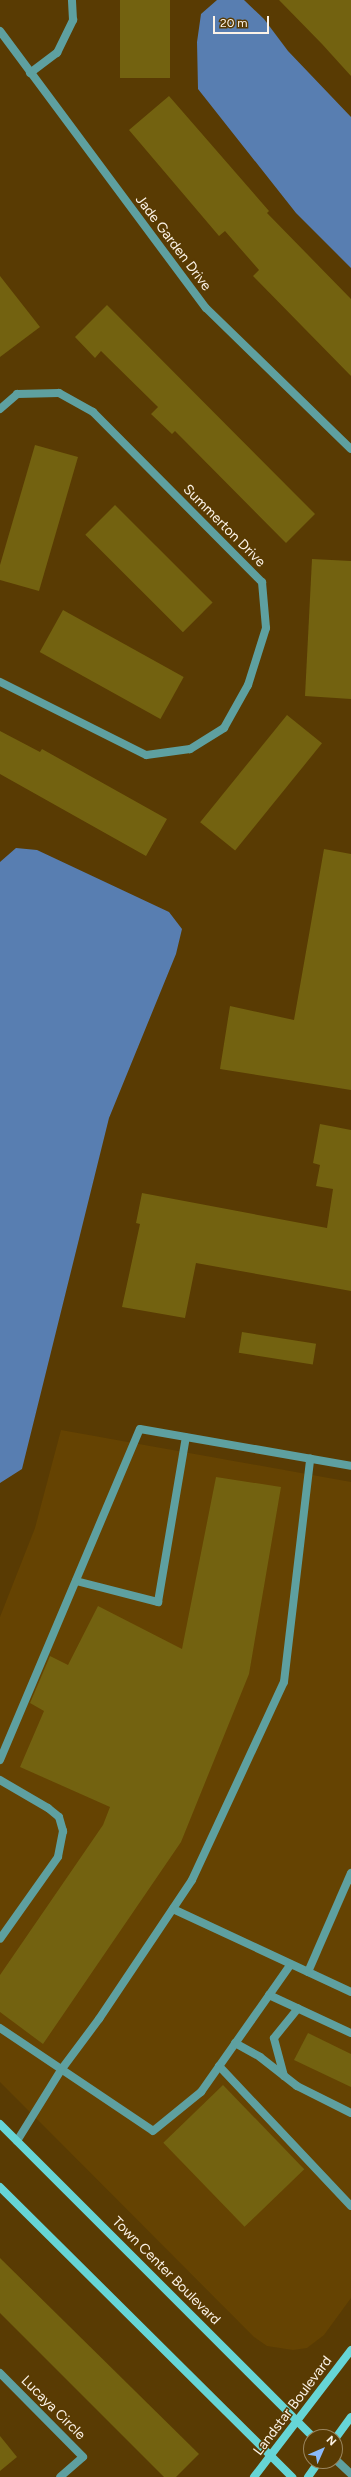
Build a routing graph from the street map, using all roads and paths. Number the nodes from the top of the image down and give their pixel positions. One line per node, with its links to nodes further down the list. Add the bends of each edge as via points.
1 (72, 0): 3 (street, via 73,20 57,53)
2 (0, 32): 3 (street, Jade Garden Drive)
3 (30, 73): 5 (street, Jade Garden Drive, via 206,308)
4 (0, 409): 6 (street, Summerton Drive, via 17,394 59,393 93,412 262,582 266,628 248,685 224,728 190,749 146,755)
5 (351, 449)
6 (0, 682)
7 (186, 1437): 8 (street); 10 (street, via 140,1429); 10 (street, via 158,1602)
8 (310, 1459): 9 (street); 14 (street, via 284,1682 192,1880)
9 (351, 1466)
10 (76, 1581): 11 (street)
11 (0, 1760)
12 (0, 1780): 15 (street, via 48,1808 59,1817 63,1831 58,1857)
13 (351, 1873): 17 (street)
14 (173, 1909): 16 (street); 25 (street)
15 (0, 1939)
16 (291, 1964): 17 (street); 19 (street)
17 (308, 1972): 18 (street)
18 (351, 1992)
19 (269, 1995): 20 (street); 23 (street)
20 (298, 2008): 22 (street); 26 (street, via 274,2038)
21 (0, 2028): 25 (street)
22 (351, 2033)
23 (235, 2043): 24 (street); 26 (street, via 260,2057)
24 (219, 2066): 25 (street, via 201,2092 153,2131); 31 (street)
25 (61, 2070): 29 (street)
26 (284, 2076): 27 (street, via 297,2086)
27 (351, 2113)
28 (0, 2124): 29 (main road, Town Center Boulevard)
29 (17, 2141): 35 (main road, Town Center Boulevard)
30 (0, 2187): 38 (main road)
31 (351, 2206)
32 (351, 2350): 35 (main road, Landstar Boulevard)
33 (0, 2373): 41 (street, Lucaya Circle, via 83,2457)
34 (351, 2417): 37 (main road)
35 (298, 2422): 36 (main road, Town Center Boulevard); 38 (main road, Landstar Boulevard)
36 (305, 2429)
37 (342, 2429)
38 (269, 2458): 42 (main road, Landstar Boulevard); 43 (main road)
39 (343, 2466): 40 (street)
40 (351, 2474)
41 (60, 2477)
42 (254, 2477)
43 (292, 2477)

